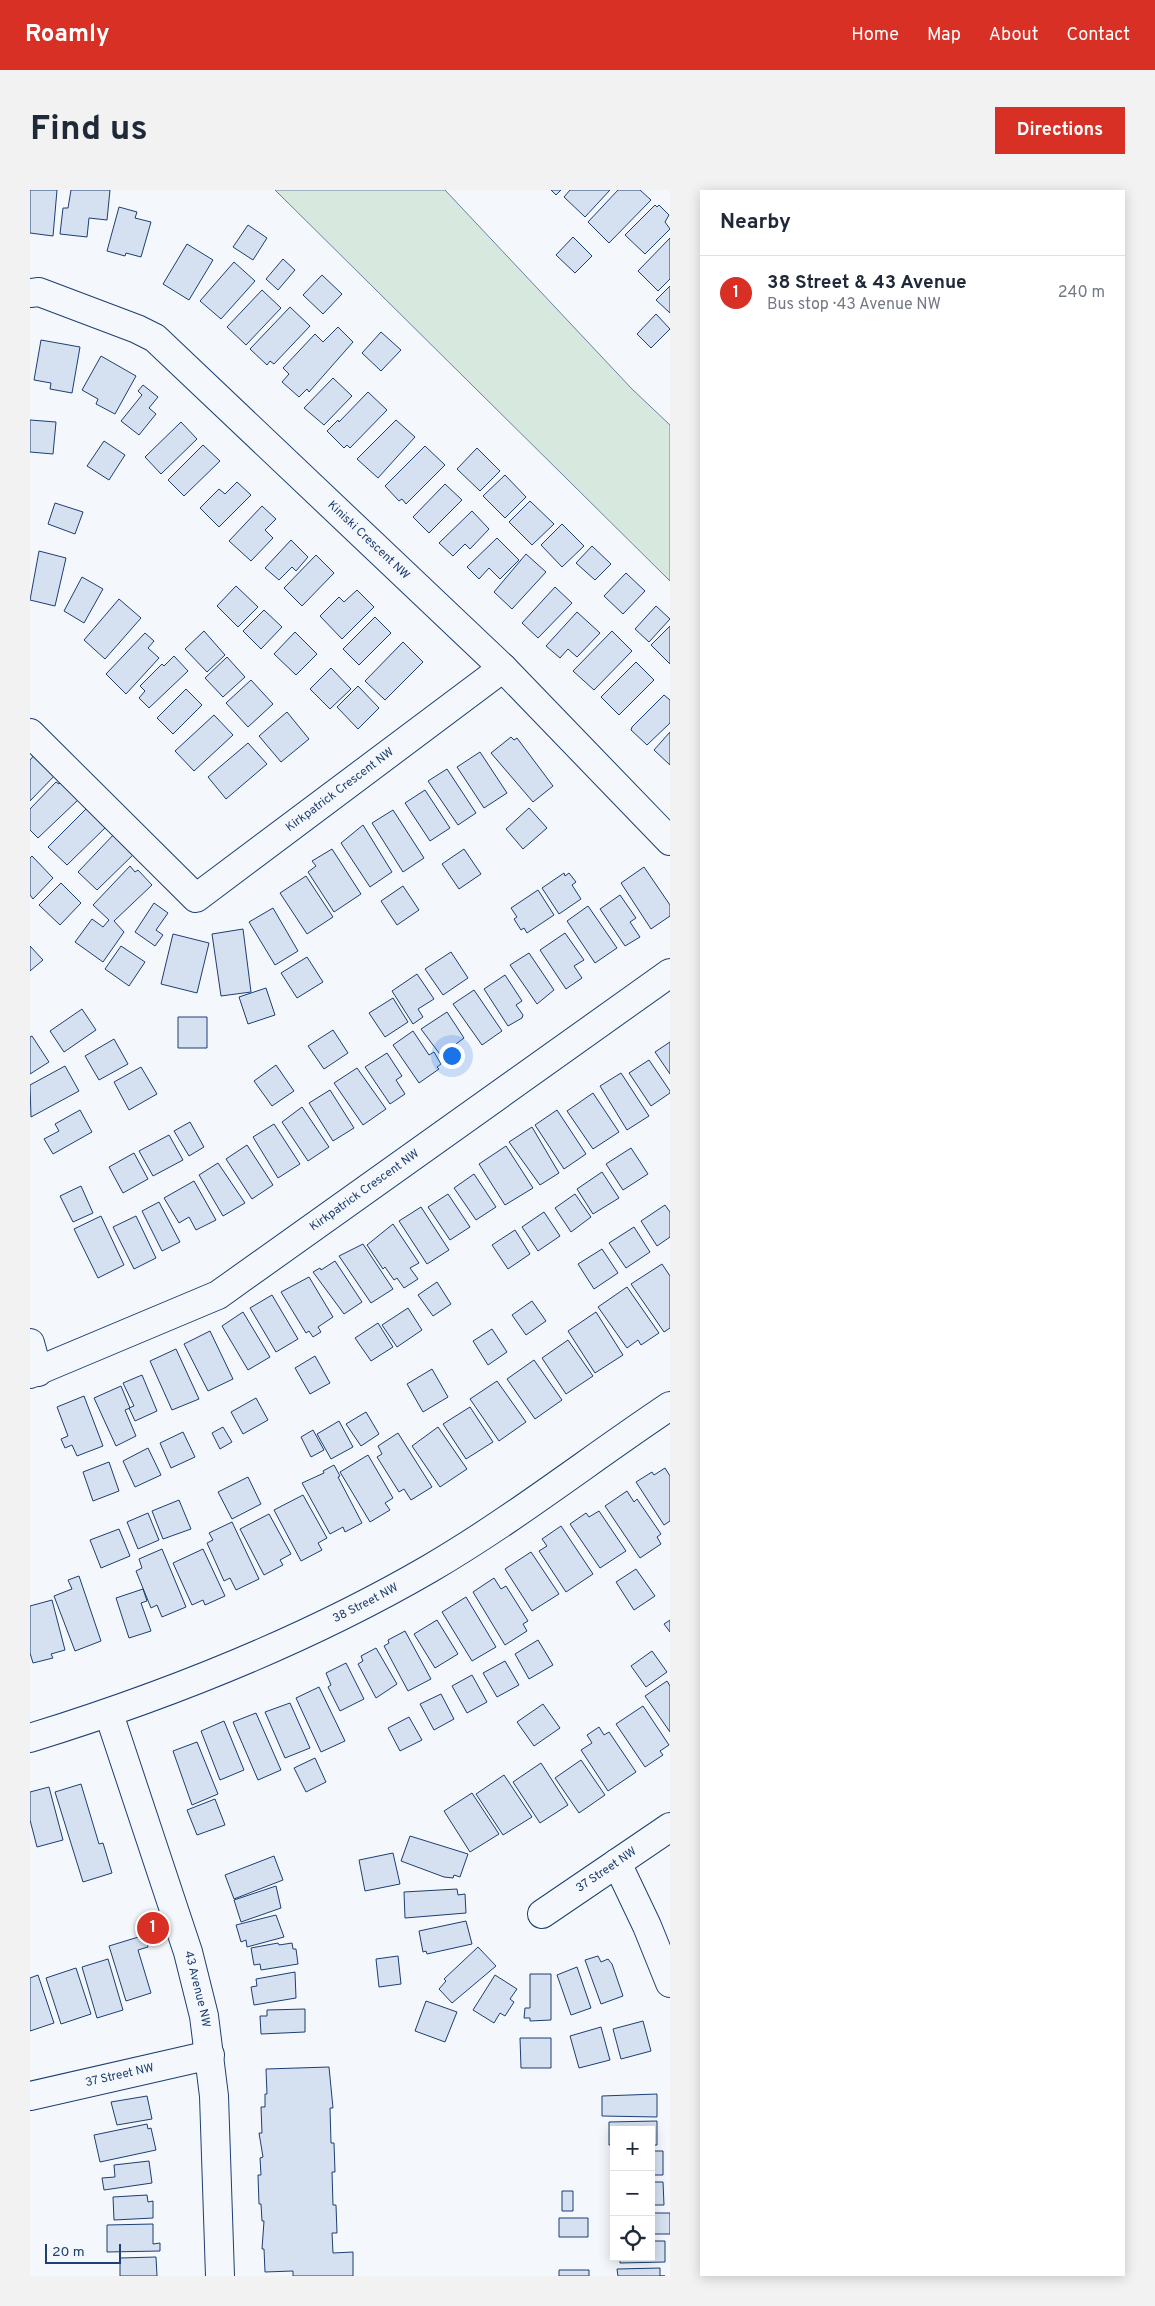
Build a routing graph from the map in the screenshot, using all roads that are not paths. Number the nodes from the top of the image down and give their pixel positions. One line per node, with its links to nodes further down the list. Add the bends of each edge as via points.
1 (30, 293): 2 (street, Kiniski Crescent NW, via 39,292 155,338)
2 (503, 668): 3 (street, Kirkpatrick Crescent NW, via 196,898); 4 (street, Kiniski Crescent NW)
3 (30, 733)
4 (670, 841)
5 (670, 972): 7 (street, Kirkpatrick Crescent NW, via 218,1295)
6 (30, 1343): 7 (street, Kirkpatrick Crescent NW)
7 (34, 1373)
8 (670, 1406): 9 (street, 38 Street NW, via 468,1545 355,1610 235,1666)
9 (109, 1714): 10 (street, 38 Street NW); 15 (street, 43 Avenue NW, via 188,1952)
10 (30, 1738)
11 (670, 1828): 12 (street, 37 Street NW)
12 (617, 1863): 13 (street, 37 Street NW); 14 (street)
13 (542, 1914)
14 (670, 1983)
15 (210, 2055): 16 (street, 37 Street NW); 17 (street, 43 Avenue NW, via 217,2140)
16 (30, 2096)
17 (220, 2276)

